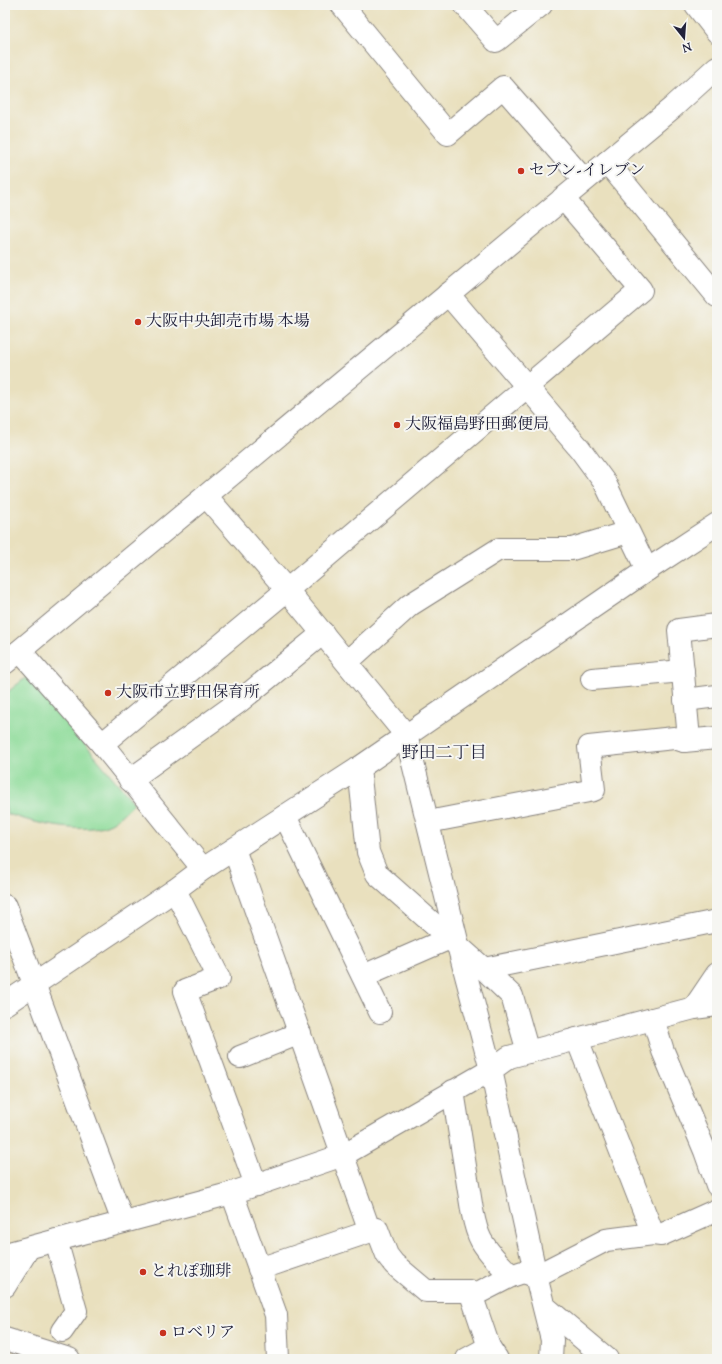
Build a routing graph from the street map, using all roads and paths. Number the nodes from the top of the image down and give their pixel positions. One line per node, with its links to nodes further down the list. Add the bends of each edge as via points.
1 (342, 5): 8 (street, via 448,134 503,87)
2 (465, 5): 3 (street, via 496,41)
3 (540, 5)
4 (696, 5): 5 (street)
5 (717, 32)
6 (717, 67): 7 (street)
7 (606, 162): 8 (street); 11 (street)
8 (584, 180): 9 (street)
9 (563, 198): 10 (street); 12 (street, via 641,290)
10 (448, 294): 12 (street); 13 (street)
11 (717, 296)
12 (527, 386): 15 (street, via 605,483); 17 (street)
13 (206, 496): 17 (street); 20 (street)
14 (717, 524): 16 (street)
15 (628, 532): 16 (street); 21 (street, via 572,548 499,549 410,605)
16 (647, 570): 26 (street)
17 (288, 590): 19 (street); 29 (street)
18 (717, 625): 22 (street, via 679,630)
19 (324, 633): 21 (street); 31 (street, via 240,701)
20 (12, 657): 29 (street)
21 (347, 662): 26 (street)
22 (683, 671): 23 (street); 25 (street)
23 (592, 679)
24 (717, 696): 25 (street)
25 (685, 700): 28 (street, via 688,728)
26 (406, 735): 30 (street); 33 (street)
27 (717, 738): 28 (street)
28 (684, 741): 33 (street, via 674,738 589,747 594,790)
29 (102, 744): 31 (street)
30 (359, 768): 32 (street); 39 (street, via 368,852 378,874)
31 (130, 780): 35 (street)
32 (285, 816): 34 (street); 42 (street)
33 (428, 822): 39 (street)
34 (234, 850): 35 (street); 50 (street)
35 (203, 869): 36 (street)
36 (175, 890): 43 (street); 57 (street, via 219,978 185,991)
37 (5, 906): 43 (street)
38 (717, 921): 40 (street)
39 (454, 942): 40 (street); 42 (street); 54 (street)
40 (484, 969): 52 (street, via 512,996)
41 (717, 974): 46 (street)
42 (363, 976): 47 (street)
43 (34, 983): 44 (street); 61 (street)
44 (5, 1004)
45 (717, 1005): 46 (street)
46 (694, 1008): 48 (street); 49 (street)
47 (380, 1012)
48 (654, 1019): 51 (street); 58 (street, via 663,1051)
49 (717, 1020)
50 (300, 1033): 53 (street); 56 (street)
51 (577, 1039): 52 (street); 63 (street)
52 (528, 1052): 54 (street, via 509,1058)
53 (240, 1057)
54 (492, 1070): 55 (street); 69 (street)
55 (453, 1091): 56 (street); 68 (street, via 475,1226 490,1254)
56 (343, 1155): 57 (street); 62 (street)
57 (256, 1185): 59 (street)
58 (717, 1185)
59 (232, 1193): 61 (street); 67 (street)
60 (717, 1210): 63 (street, via 661,1235)
61 (123, 1222): 64 (street)
62 (370, 1232): 67 (street); 71 (street, via 377,1229 387,1255 394,1264 426,1291 470,1291)
63 (653, 1234): 69 (street, via 606,1240)
64 (56, 1240): 65 (street); 73 (street, via 76,1311)
65 (28, 1249): 66 (street); 70 (street)
66 (5, 1254)
67 (260, 1269): 78 (street, via 276,1314)
68 (511, 1276): 69 (street, via 523,1272); 71 (street)
69 (536, 1276): 72 (street)
70 (5, 1286)
71 (472, 1296): 76 (street)
72 (544, 1306): 80 (street, via 552,1340); 81 (street)
73 (62, 1331)
74 (5, 1339): 75 (street)
75 (29, 1353): 77 (street)
76 (493, 1353): 79 (street)
77 (69, 1359)
78 (278, 1359)
79 (468, 1359)
80 (551, 1359)
81 (606, 1359)

